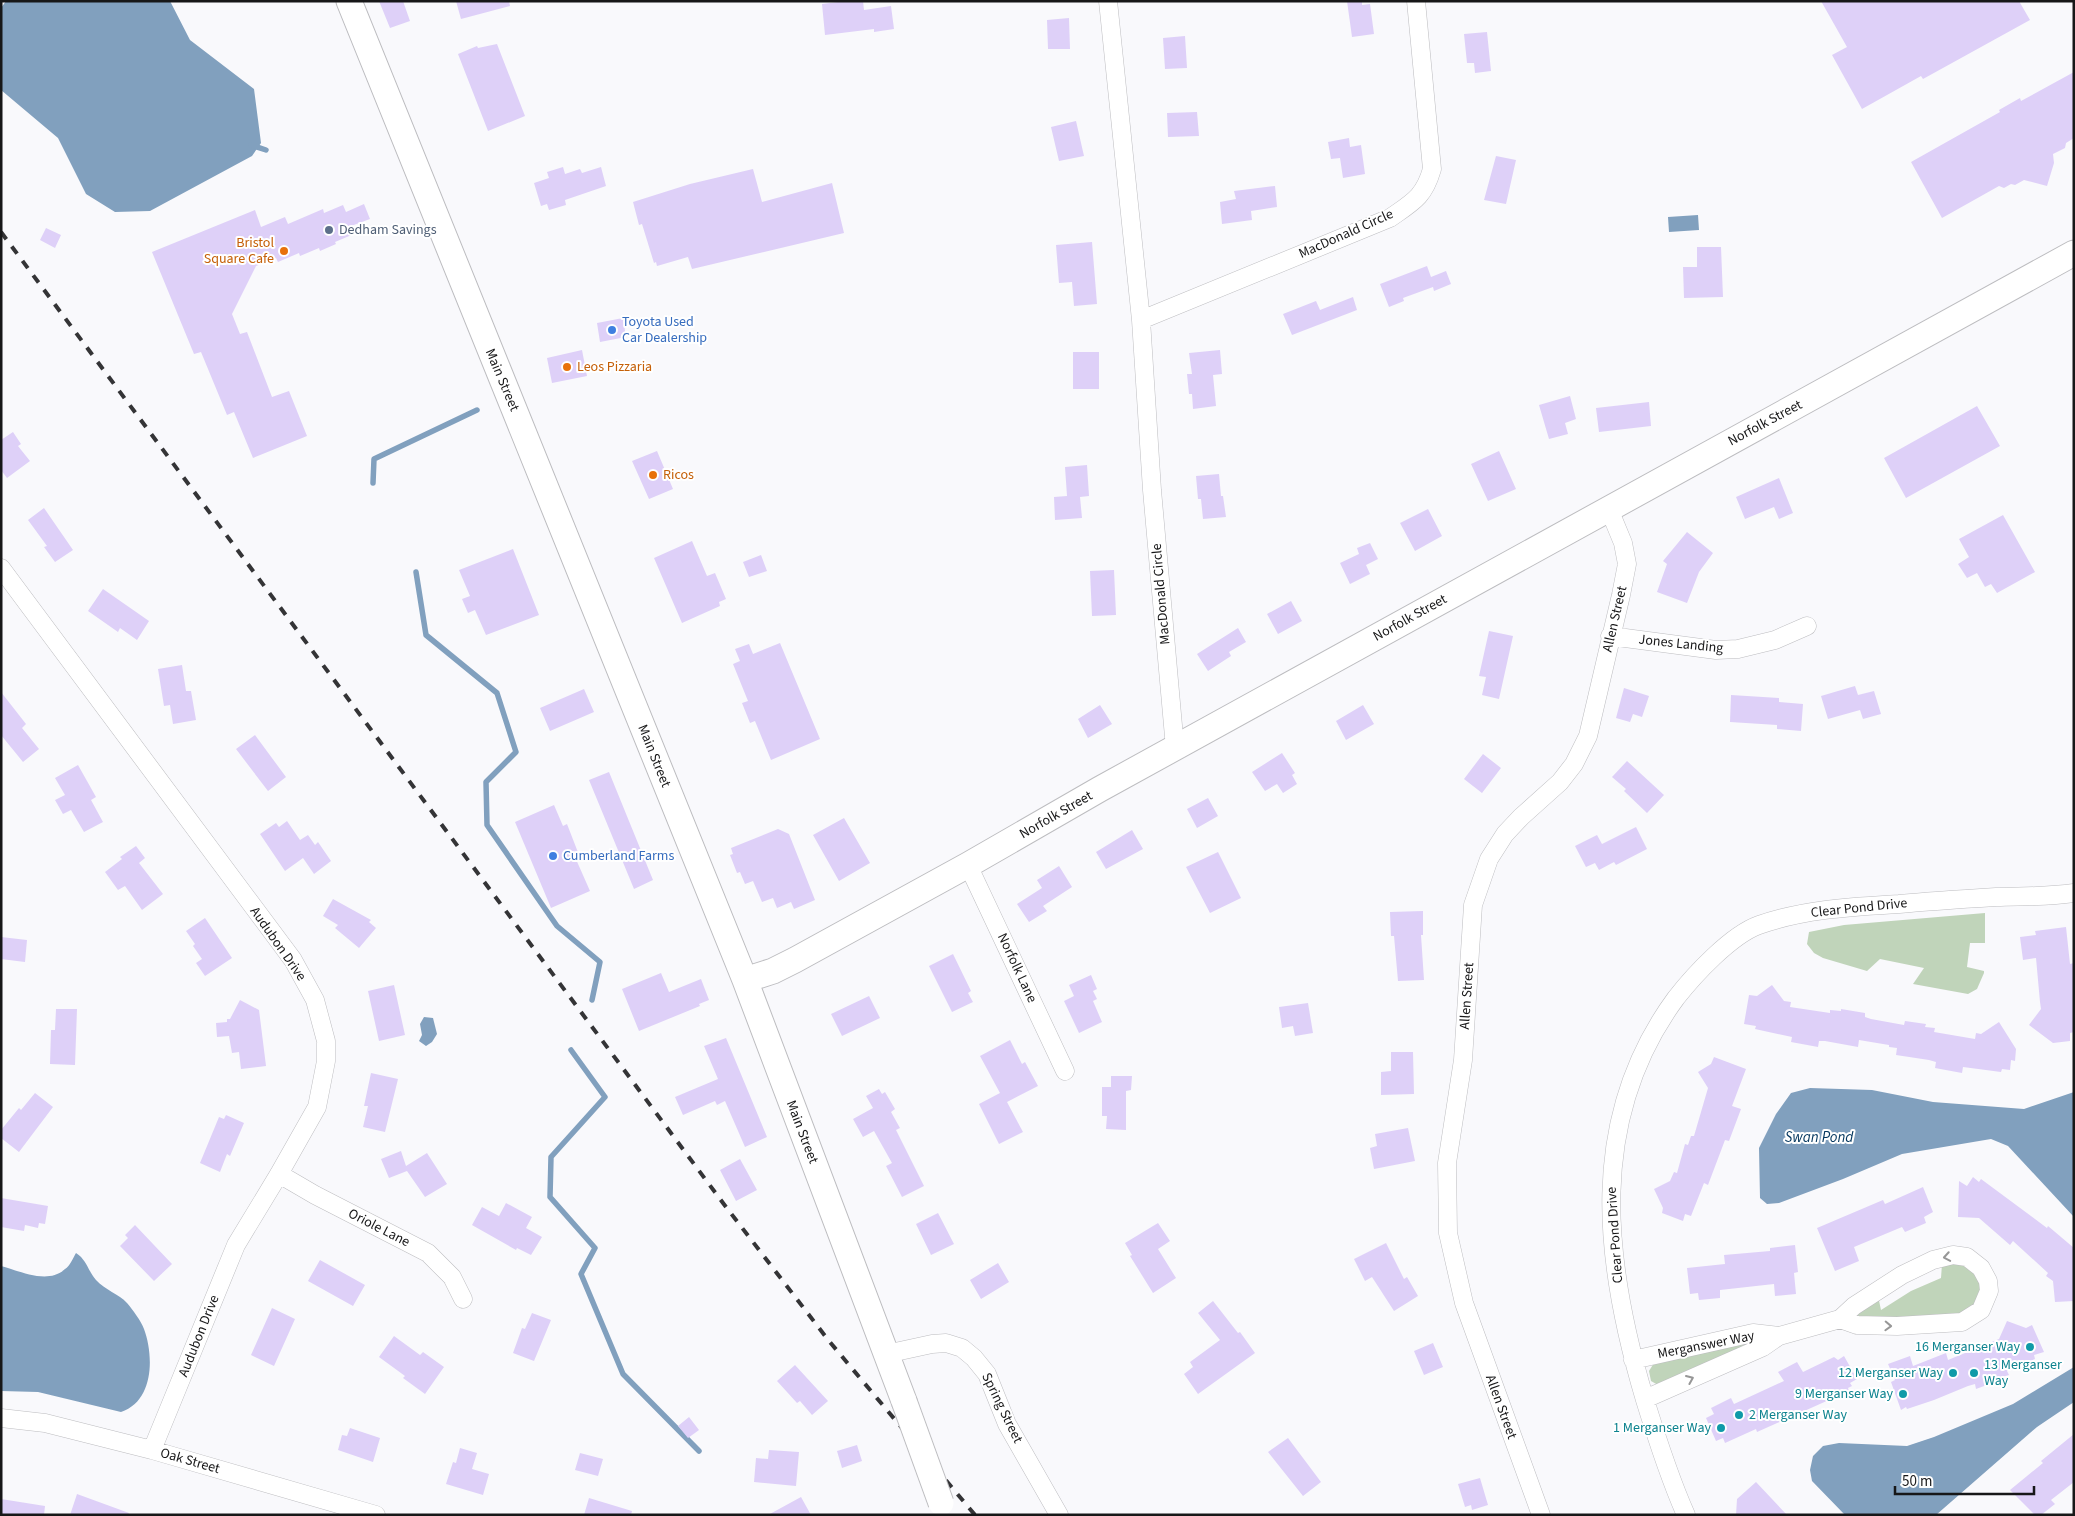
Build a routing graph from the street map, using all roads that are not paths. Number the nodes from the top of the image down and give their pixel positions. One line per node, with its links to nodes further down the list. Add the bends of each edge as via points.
1 (349, 1): 13 (main road, Main Street)
2 (1108, 1): 5 (street, MacDonald Circle)
3 (1416, 1): 5 (street, MacDonald Circle, via 1432,169 1427,188 1390,218)
4 (2074, 253): 6 (main road, Norfolk Street)
5 (1141, 320): 10 (street, MacDonald Circle)
6 (1609, 509): 9 (street, Allen Street, via 1627,564); 10 (main road, Norfolk Street)
7 (1, 568): 15 (street, Audubon Drive, via 293,960 315,1000 326,1041 323,1083 317,1108)
8 (1807, 626): 9 (street, Jones Landing, via 1775,640 1716,650)
9 (1610, 636): 27 (street, Allen Street, via 1588,736 1574,764 1560,782 1505,834 1489,859 1473,905 1463,1060 1448,1163 1448,1233 1464,1303)
10 (1175, 748): 11 (main road, Norfolk Street)
11 (968, 865): 13 (main road, Norfolk Street, via 773,971); 14 (street, Norfolk Lane)
12 (2074, 893): 20 (street, Clear Pond Drive, via 1832,908 1788,916 1756,926 1729,944 1697,974 1665,1013 1645,1048 1631,1080 1615,1149 1610,1188 1612,1234)
13 (745, 980): 19 (main road, Main Street)
14 (1064, 1071)
15 (279, 1174): 16 (street, Oriole Lane, via 428,1253 452,1277); 23 (street, Audubon Drive, via 236,1245)
16 (463, 1299)
17 (1840, 1319): 17 (street, Merganswer Way, one-way to 17, via 1857,1325 1897,1326 1962,1322 1981,1310 1989,1292 1988,1281 1980,1268 1967,1257 1953,1255 1933,1260 1902,1275); 18 (street, Merganswer Way)
18 (1779, 1336): 20 (street, Merganswer Way, via 1753,1333); 21 (street, Merganswer Way, one-way to 18, via 1763,1347)
19 (886, 1354): 24 (main road, Main Street, bridge); 26 (street, Spring Street, via 946,1343 962,1348 974,1358 987,1374 1007,1424)
20 (1633, 1360): 21 (street, Clear Pond Drive)
21 (1645, 1399): 28 (street, Clear Pond Drive, via 1661,1454)
22 (1, 1418): 23 (street, Oak Street, via 45,1423)
23 (152, 1450): 25 (street, Oak Street)
24 (943, 1509)
25 (376, 1515)
26 (1059, 1515)
27 (1541, 1515)
28 (1686, 1515)

